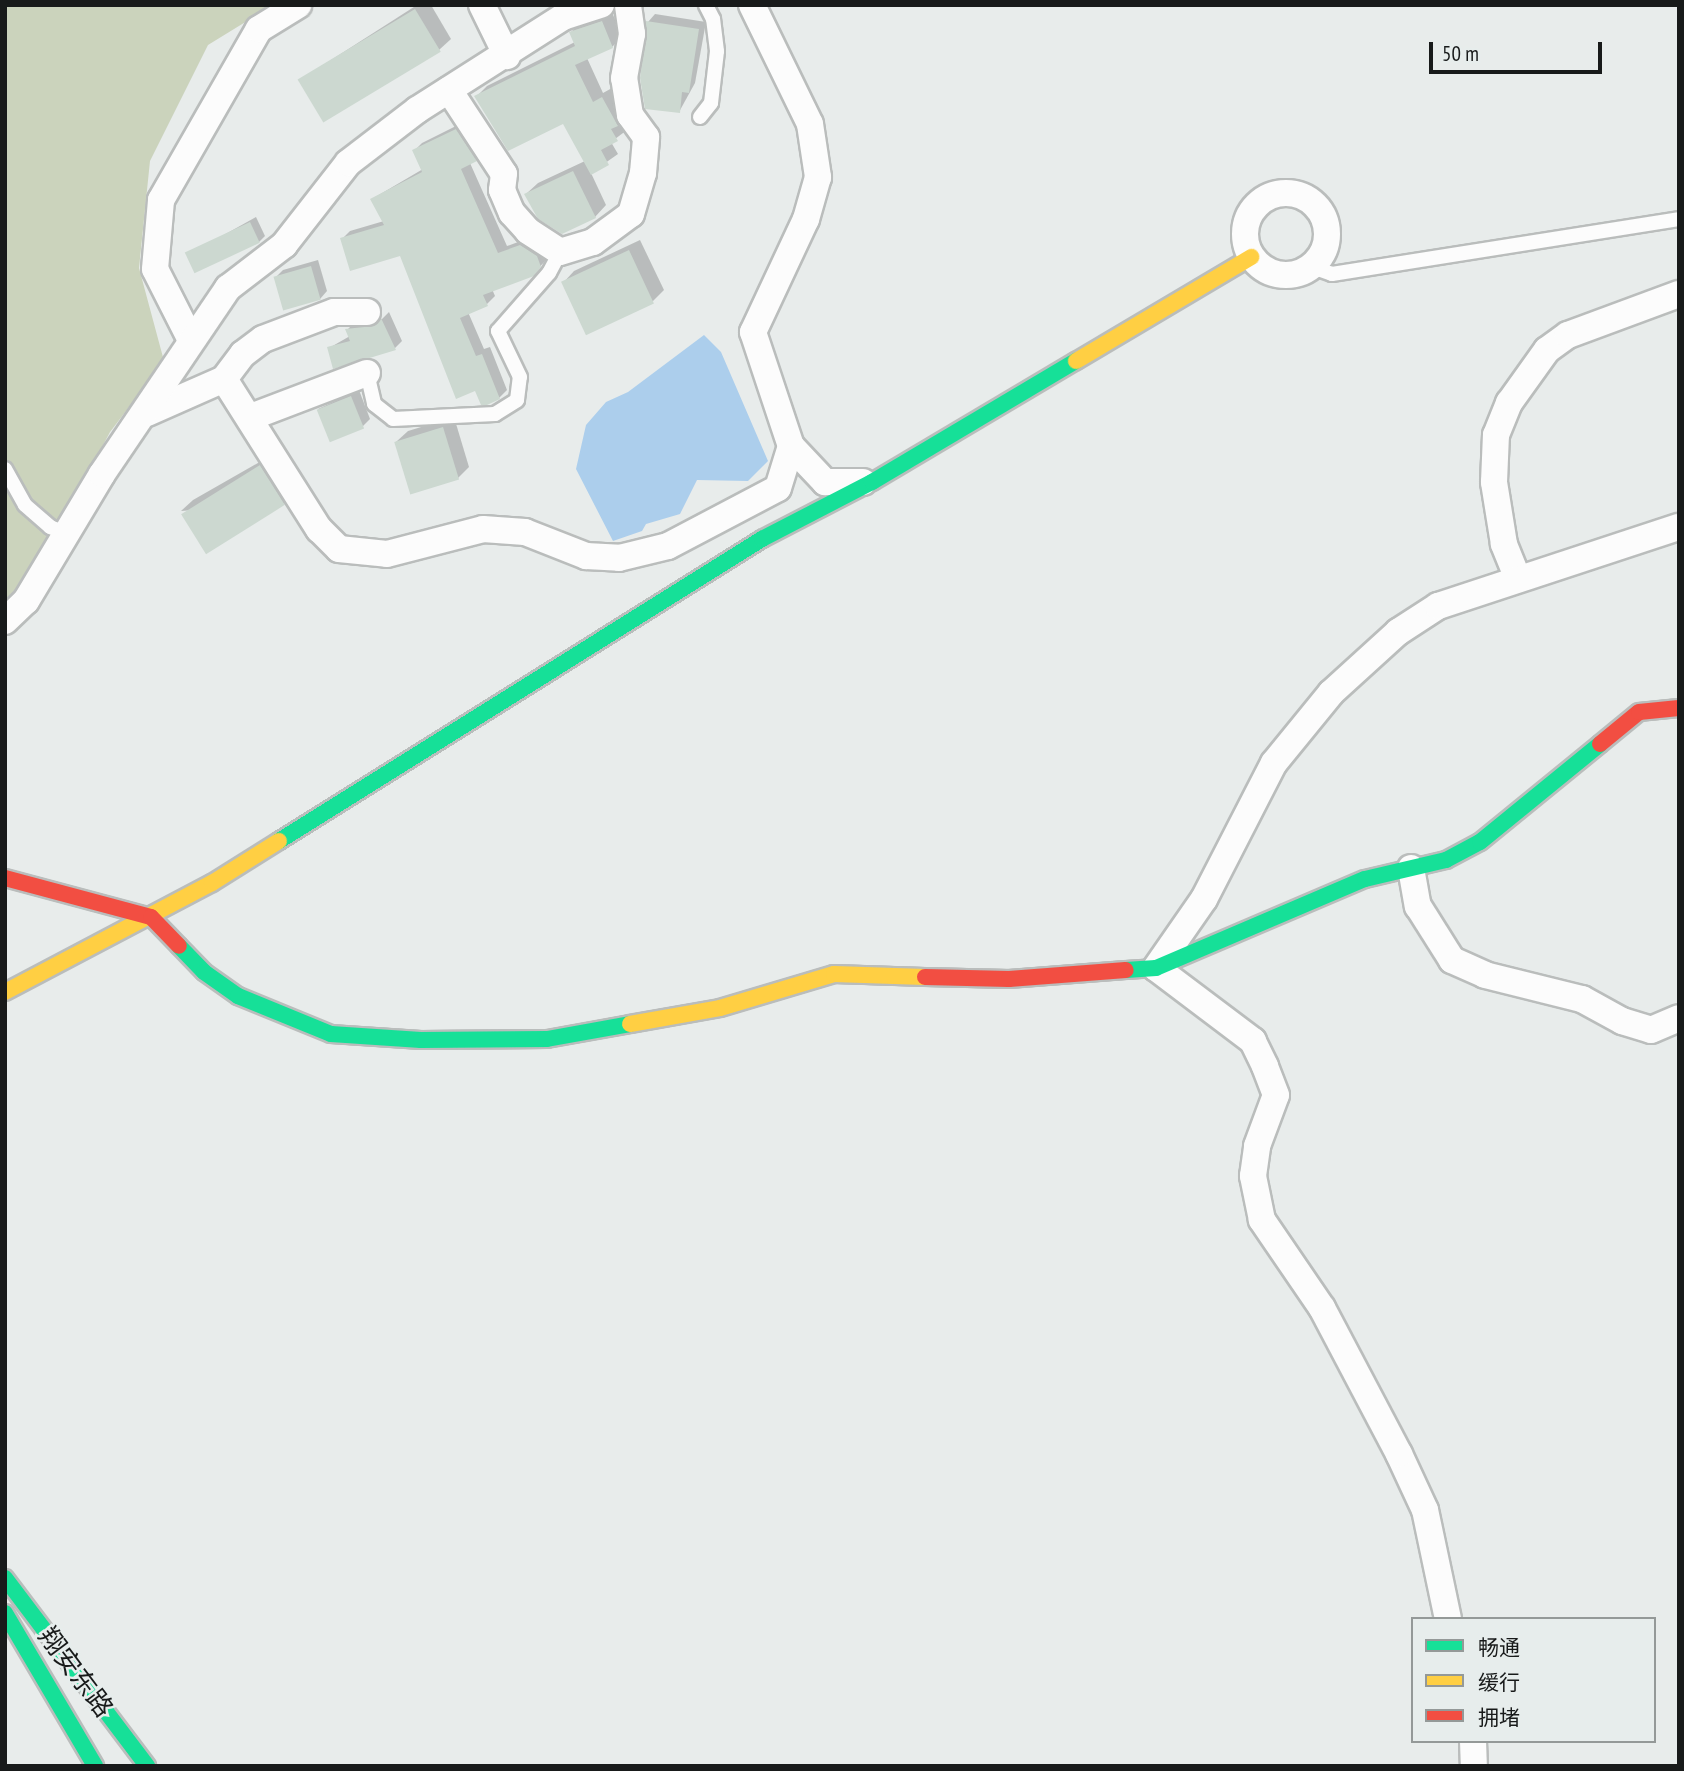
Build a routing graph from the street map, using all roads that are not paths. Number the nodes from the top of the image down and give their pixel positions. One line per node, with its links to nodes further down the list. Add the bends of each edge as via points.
1 (298, 5): 16 (street, via 258,29 161,200 155,269)
2 (482, 5): 7 (street)
3 (601, 5): 7 (street, via 563,17)
4 (628, 5): 11 (street, via 632,34 624,78 630,114 646,137 631,214 593,242)
5 (706, 5): 9 (lane, via 713,19 717,51 711,103)
6 (752, 5): 21 (street, via 810,124 818,177 806,219 753,332)
7 (507, 56): 8 (street)
8 (449, 90): 11 (street, via 503,174 502,190 512,214); 16 (street, via 348,163 284,245 228,288)
9 (700, 117)
10 (1679, 219): 13 (lane, via 1332,274)
11 (560, 252): 17 (lane, via 550,273 498,331 520,377 517,400 495,414 393,419 374,404)
12 (1251, 257): 13 (street, via 1272,274 1300,274); 13 (street, via 1244,231 1254,206 1278,193 1292,193 1316,206 1327,230 1326,244); 23 (street)
13 (1312, 267)
14 (1679, 294): 26 (street, via 1568,335 1546,351 1509,403 1496,435 1494,482 1504,544)
15 (367, 312): 18 (street, via 334,312 263,339 243,354)
16 (190, 338): 19 (street)
17 (366, 373): 20 (street)
18 (224, 379): 19 (street); 20 (street)
19 (147, 413): 25 (street, via 102,474)
20 (251, 417): 21 (street, via 319,529 339,550 387,554 483,529 525,532 586,556 619,558 668,546 778,488)
21 (791, 446): 23 (street, via 825,482)
22 (5, 469): 25 (lane, via 25,505 50,527)
23 (872, 482): 31 (street, via 762,538)
24 (1678, 527): 26 (street)
25 (68, 534): 27 (street, via 26,601)
26 (1518, 579): 32 (street, via 1438,606 1398,632 1331,693 1274,763 1204,899)
27 (5, 621)
28 (1679, 708): 29 (street, via 1639,712 1480,842 1446,860)
29 (1412, 867): 32 (street, via 1365,879); 34 (street, via 1418,906 1452,960 1485,975 1582,999 1622,1021 1651,1030)
30 (5, 878): 31 (street)
31 (151, 917): 32 (street, via 204,972 238,996 285,1018 331,1034 421,1040 548,1039 720,1008 834,974 1009,979); 33 (street)
32 (1156, 968): 37 (street, via 1253,1041 1265,1066 1276,1095 1256,1146 1252,1176 1262,1220 1322,1308 1399,1454 1425,1510)
33 (5, 992)
34 (1679, 1018)
35 (5, 1578): 40 (street, 翔安东路)
36 (5, 1613): 39 (street, 翔安东路)
37 (1448, 1617)
38 (1473, 1743): 41 (street)
39 (95, 1766)
40 (147, 1766)
41 (1474, 1766)

